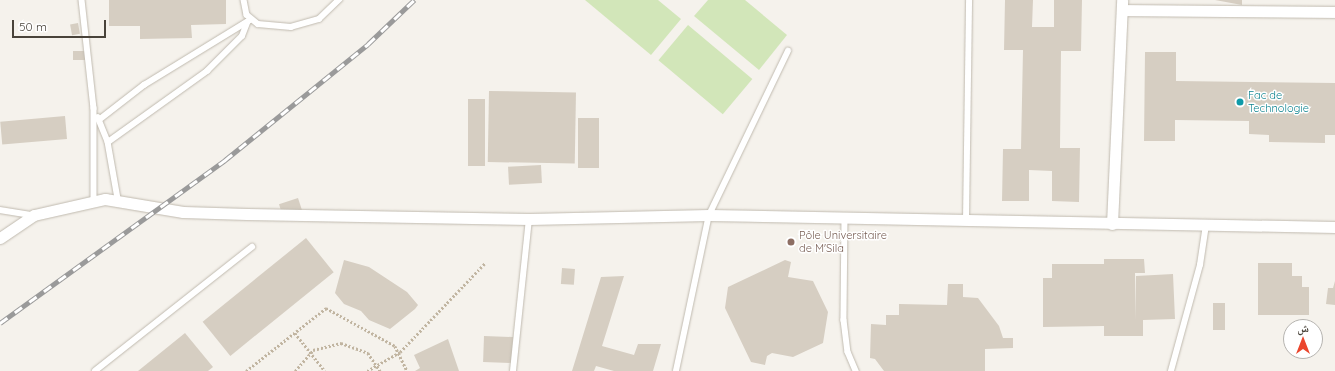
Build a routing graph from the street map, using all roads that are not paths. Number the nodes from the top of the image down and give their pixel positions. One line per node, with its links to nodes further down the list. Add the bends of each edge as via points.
1 (82, 0): 9 (lane)
2 (244, 0): 7 (lane)
3 (339, 0): 7 (lane, via 319,19 304,26 274,27)
4 (969, 0): 19 (lane)
5 (1122, 5): 6 (street); 20 (street)
6 (1335, 12)
7 (249, 21): 10 (lane, via 225,33 144,85); 11 (lane, via 242,36 207,71)
8 (788, 51): 15 (lane)
9 (94, 108): 10 (lane); 13 (lane)
10 (99, 120): 11 (lane)
11 (108, 142): 12 (lane)
12 (118, 199): 13 (street); 18 (street, via 208,213)
13 (94, 200): 16 (street)
14 (0, 210): 16 (lane)
15 (709, 215): 17 (street); 18 (street); 27 (lane)
16 (34, 216): 23 (street)
17 (845, 218): 19 (street); 28 (lane, via 844,320 848,352)
18 (529, 219): 26 (lane)
19 (966, 220): 20 (street)
20 (1112, 224): 21 (street)
21 (1206, 225): 22 (street); 29 (lane, via 1200,266)
22 (1335, 227)
23 (0, 238)
24 (252, 247): 25 (lane)
25 (95, 371)
26 (513, 371)
27 (676, 371)
28 (856, 371)
29 (1171, 371)

